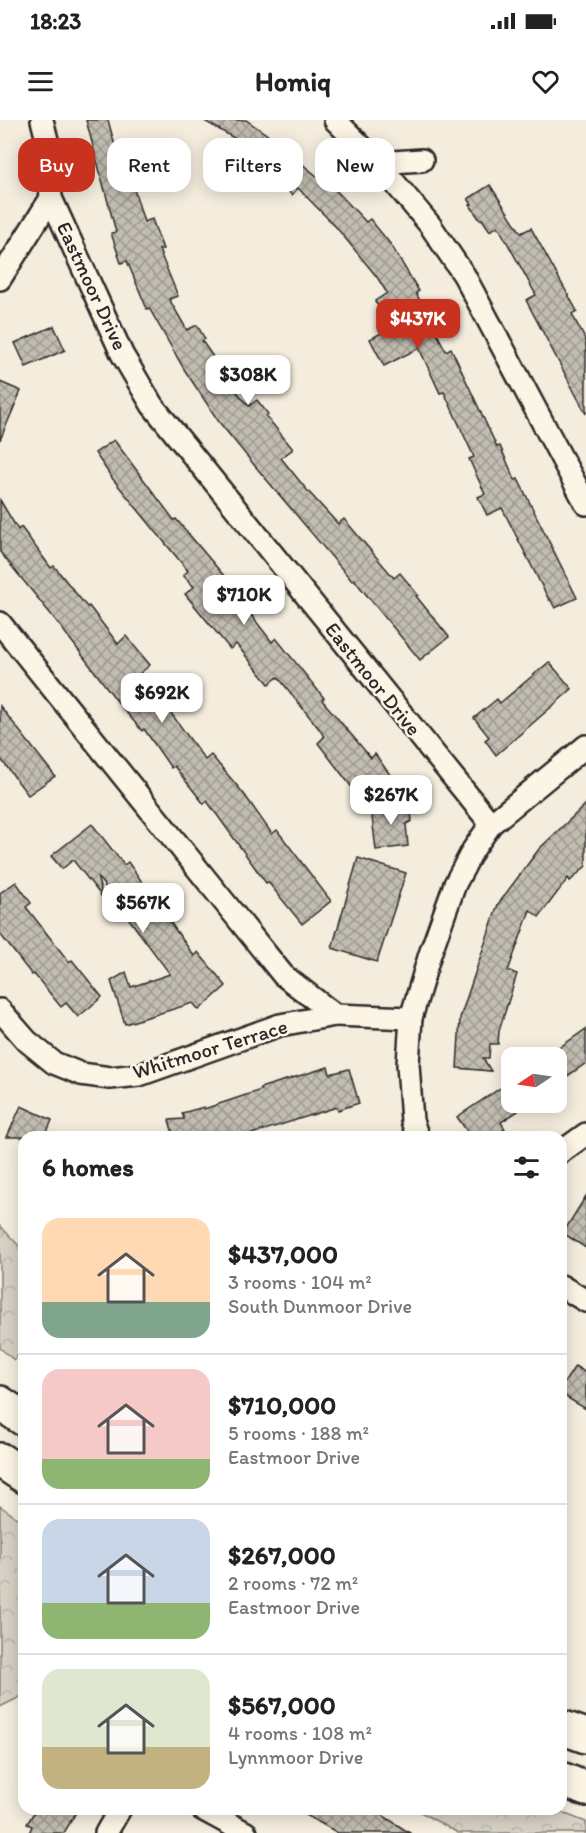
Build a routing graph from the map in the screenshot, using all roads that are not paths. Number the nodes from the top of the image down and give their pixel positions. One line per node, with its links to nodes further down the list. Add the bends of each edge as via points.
1 (42, 120): 7 (street, Eastmoor Drive)
2 (335, 120): 3 (street)
3 (353, 138)
4 (422, 160): 5 (street)
5 (395, 162)
6 (395, 183): 9 (street, via 464,275)
7 (51, 198): 8 (street); 12 (street, Eastmoor Drive, via 122,354 152,405)
8 (0, 279)
9 (586, 504)
10 (0, 623): 14 (street, via 284,975)
11 (586, 746): 12 (street)
12 (490, 824): 15 (street, via 455,884)
13 (0, 1010): 14 (street, Whitmoor Terrace, via 27,1041 54,1062 81,1074 111,1078 139,1075 280,1025)
14 (335, 1015): 15 (street, Whitmoor Terrace)
15 (411, 1018): 16 (street, via 408,1065)
16 (416, 1131)
17 (586, 1134): 18 (street)
18 (567, 1148)
19 (567, 1290): 20 (street)
20 (586, 1301)
21 (0, 1403): 22 (highway)
22 (18, 1415)
23 (0, 1460): 24 (highway)
24 (18, 1472)
25 (567, 1729): 26 (highway)
26 (586, 1736)
27 (567, 1781): 28 (highway)
28 (586, 1789)
29 (116, 1815): 31 (street)
30 (213, 1815): 32 (street)
31 (106, 1833)
32 (246, 1833)

